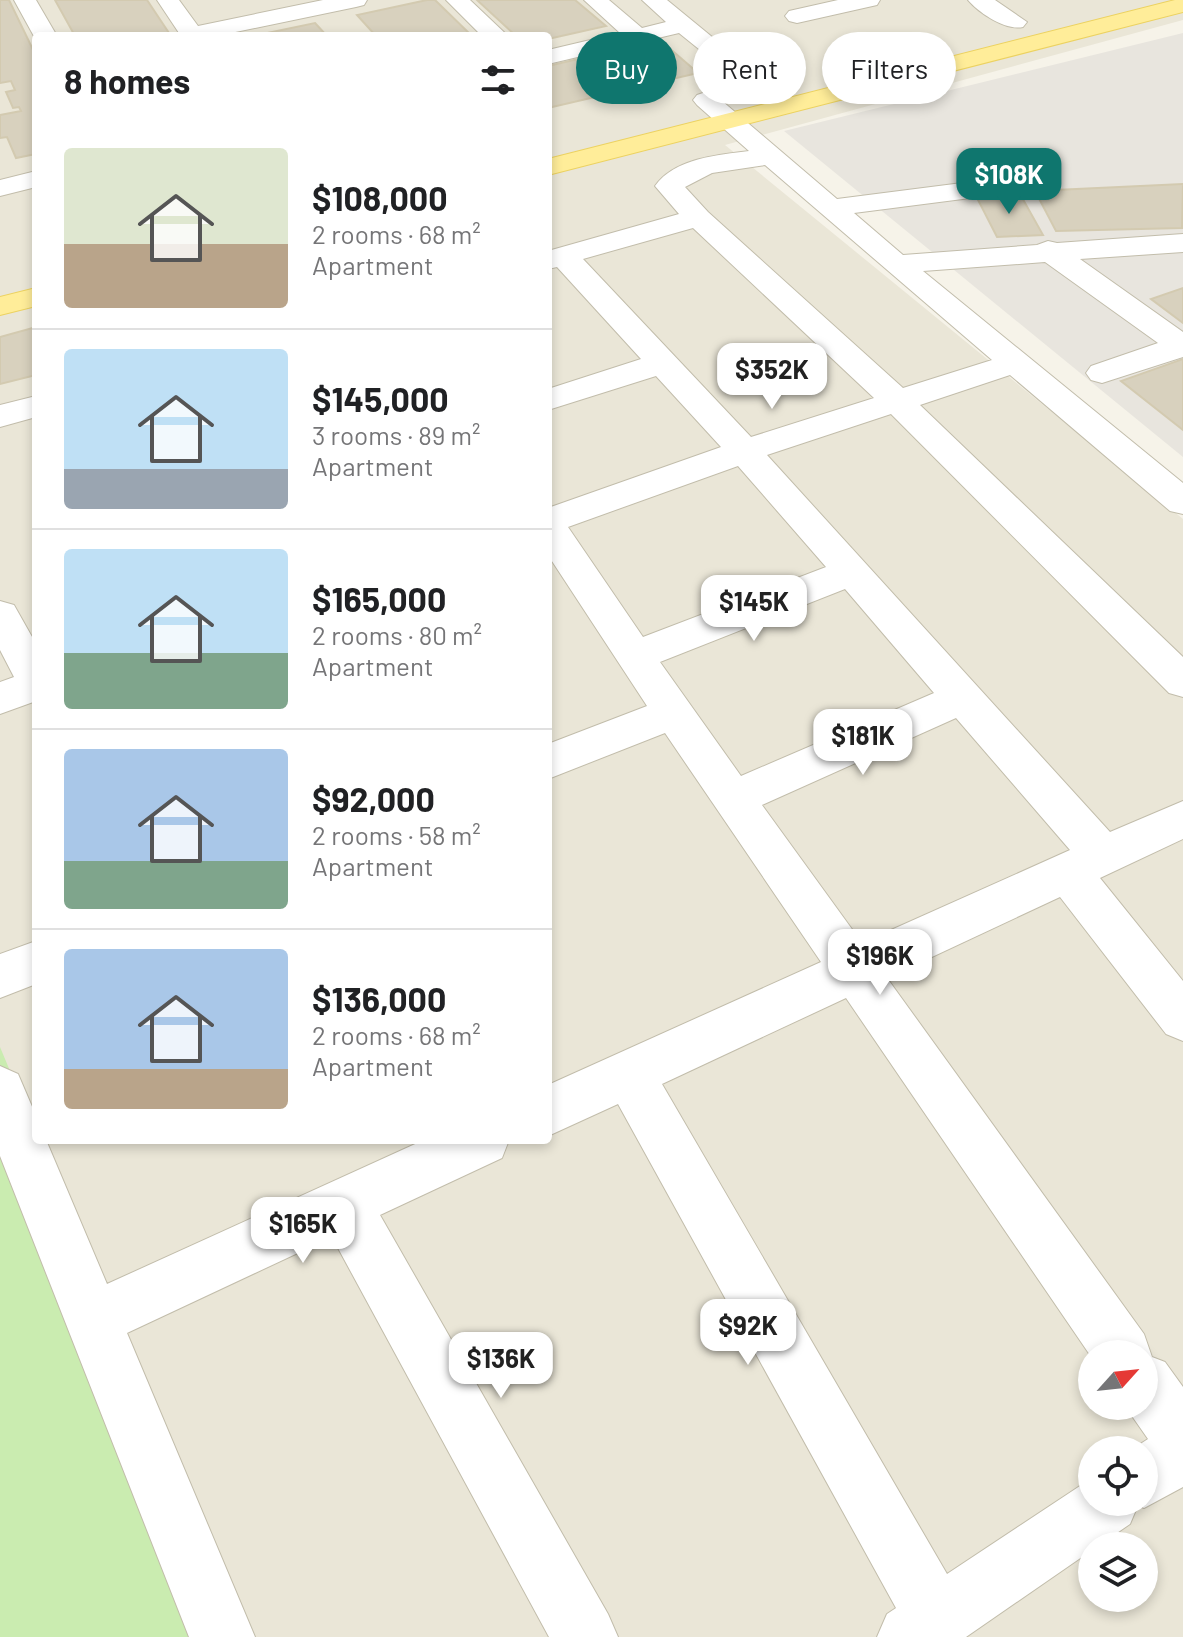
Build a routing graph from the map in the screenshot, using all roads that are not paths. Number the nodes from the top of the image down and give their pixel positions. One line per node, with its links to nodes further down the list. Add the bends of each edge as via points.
1 (25, 0): 17 (street)
2 (168, 0): 18 (street)
3 (356, 0): 10 (street)
4 (457, 0): 20 (street)
5 (595, 0): 21 (street)
6 (653, 0): 14 (street)
7 (869, 0): 12 (street)
8 (979, 0): 13 (street)
9 (1183, 5): 27 (main road)
10 (327, 6): 15 (street); 19 (street)
11 (1044, 15): 13 (main road)
12 (797, 16)
13 (1015, 22): 16 (main road)
14 (683, 25): 22 (street); 23 (street)
15 (344, 26)
16 (985, 30)
17 (43, 32)
18 (191, 32)
19 (207, 32)
20 (492, 32)
21 (633, 32)
22 (654, 32)
23 (693, 33)
24 (576, 50): 25 (street)
25 (552, 56)
26 (717, 104): 27 (main road)
27 (704, 109): 28 (street); 29 (main road)
28 (769, 156): 33 (street); 34 (street, via 675,179 669,186)
29 (552, 166)
30 (32, 180): 32 (street)
31 (1017, 184): 33 (street)
32 (0, 188)
33 (831, 208): 38 (street)
34 (698, 218): 37 (street); 46 (street)
35 (1183, 243): 36 (street)
36 (1048, 250): 38 (street); 41 (street)
37 (555, 258): 43 (street)
38 (896, 264): 42 (street)
39 (32, 298): 40 (main road)
40 (0, 306)
41 (1182, 347): 44 (street)
42 (1017, 362): 46 (street); 50 (street)
43 (662, 363): 45 (street); 49 (street)
44 (1102, 373)
45 (552, 399)
46 (897, 401): 49 (street); 57 (street)
47 (32, 407): 48 (street)
48 (0, 416)
49 (744, 451): 51 (street); 53 (street)
50 (1183, 502)
51 (552, 522)
52 (552, 529): 55 (street)
53 (849, 573): 55 (street); 59 (street)
54 (0, 615): 56 (street)
55 (637, 655): 61 (street)
56 (32, 672)
57 (1183, 682)
58 (32, 686): 60 (street)
59 (964, 697): 63 (street); 65 (street)
60 (0, 698)
61 (673, 713): 62 (street); 63 (street)
62 (552, 760)
63 (736, 797): 67 (street)
64 (1183, 819): 65 (street)
65 (1085, 864): 67 (street); 69 (street)
66 (32, 964): 68 (street)
67 (854, 969): 70 (street); 76 (street)
68 (0, 976)
69 (1183, 1018)
70 (629, 1074): 72 (street); 82 (street)
71 (0, 1091): 75 (street)
72 (552, 1109)
73 (474, 1144): 74 (street)
74 (343, 1203): 75 (street); 84 (street)
75 (92, 1320): 83 (street)
76 (1114, 1340)
77 (1158, 1403): 78 (street)
78 (1183, 1438)
79 (1183, 1451): 80 (street)
80 (1158, 1468)
81 (1088, 1516): 82 (street)
82 (924, 1628)
83 (222, 1637)
84 (585, 1637)

